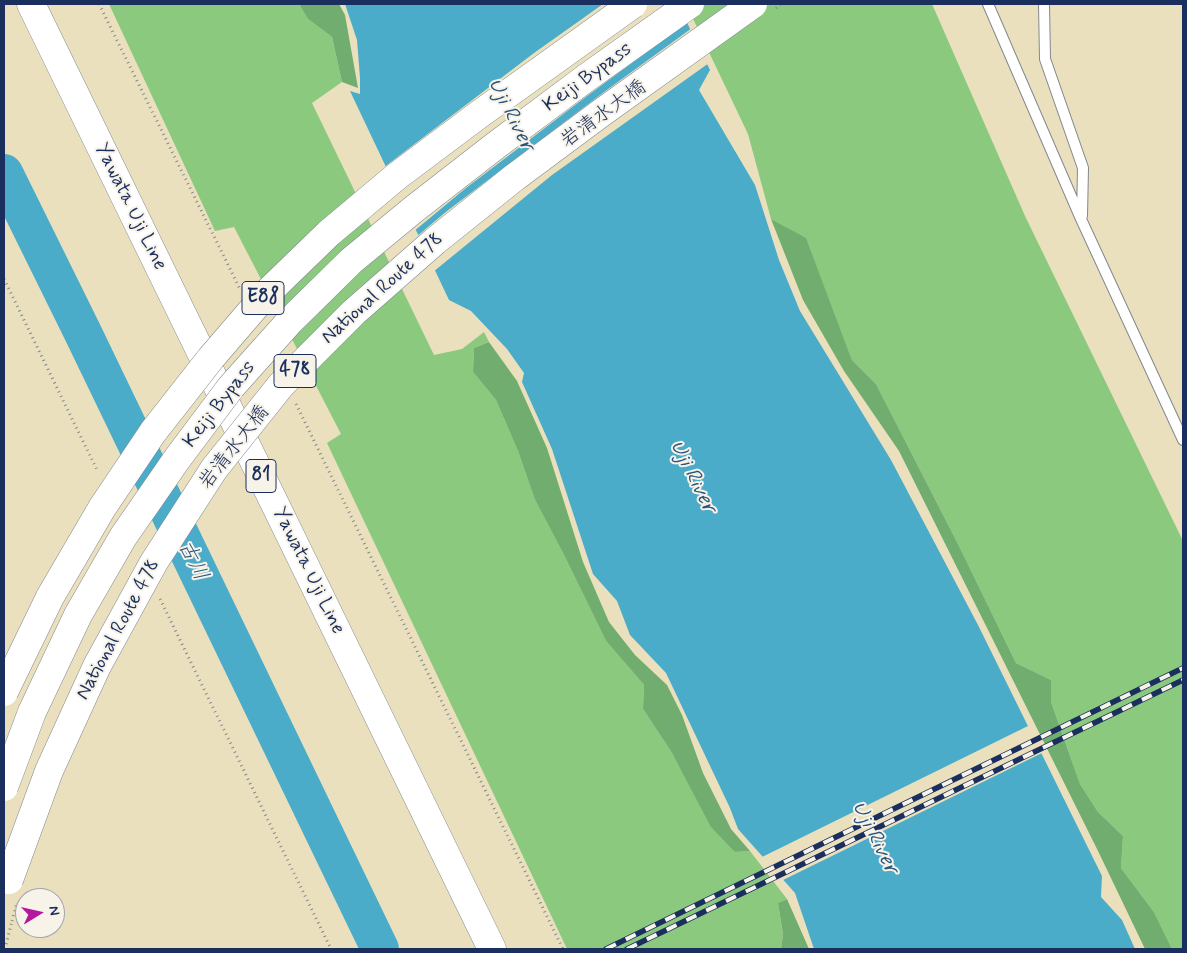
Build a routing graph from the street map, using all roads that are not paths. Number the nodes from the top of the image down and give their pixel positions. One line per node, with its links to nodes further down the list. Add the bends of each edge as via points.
1 (30, 4): 12 (main road, Yawata Uji Line / 81)
2 (633, 4): 9 (main road, Keiji Bypass / E88, bridge, via 397,176 329,233 266,294 153,432 102,508 50,596)
3 (690, 4): 10 (main road, Keiji Bypass / E88, bridge, via 586,78 407,214 296,314 238,379 123,537 87,600 32,712)
4 (988, 4): 7 (lane)
5 (1044, 4): 7 (lane, via 1045,60 1083,168)
6 (763, 7): 11 (main road, National Route 478 / 478, bridge, via 601,112 515,177 354,312 281,385 214,469 154,562 97,666 49,771)
7 (1082, 219): 8 (lane)
8 (1183, 440)
9 (4, 692)
10 (4, 787)
11 (14, 887)
12 (492, 949)

